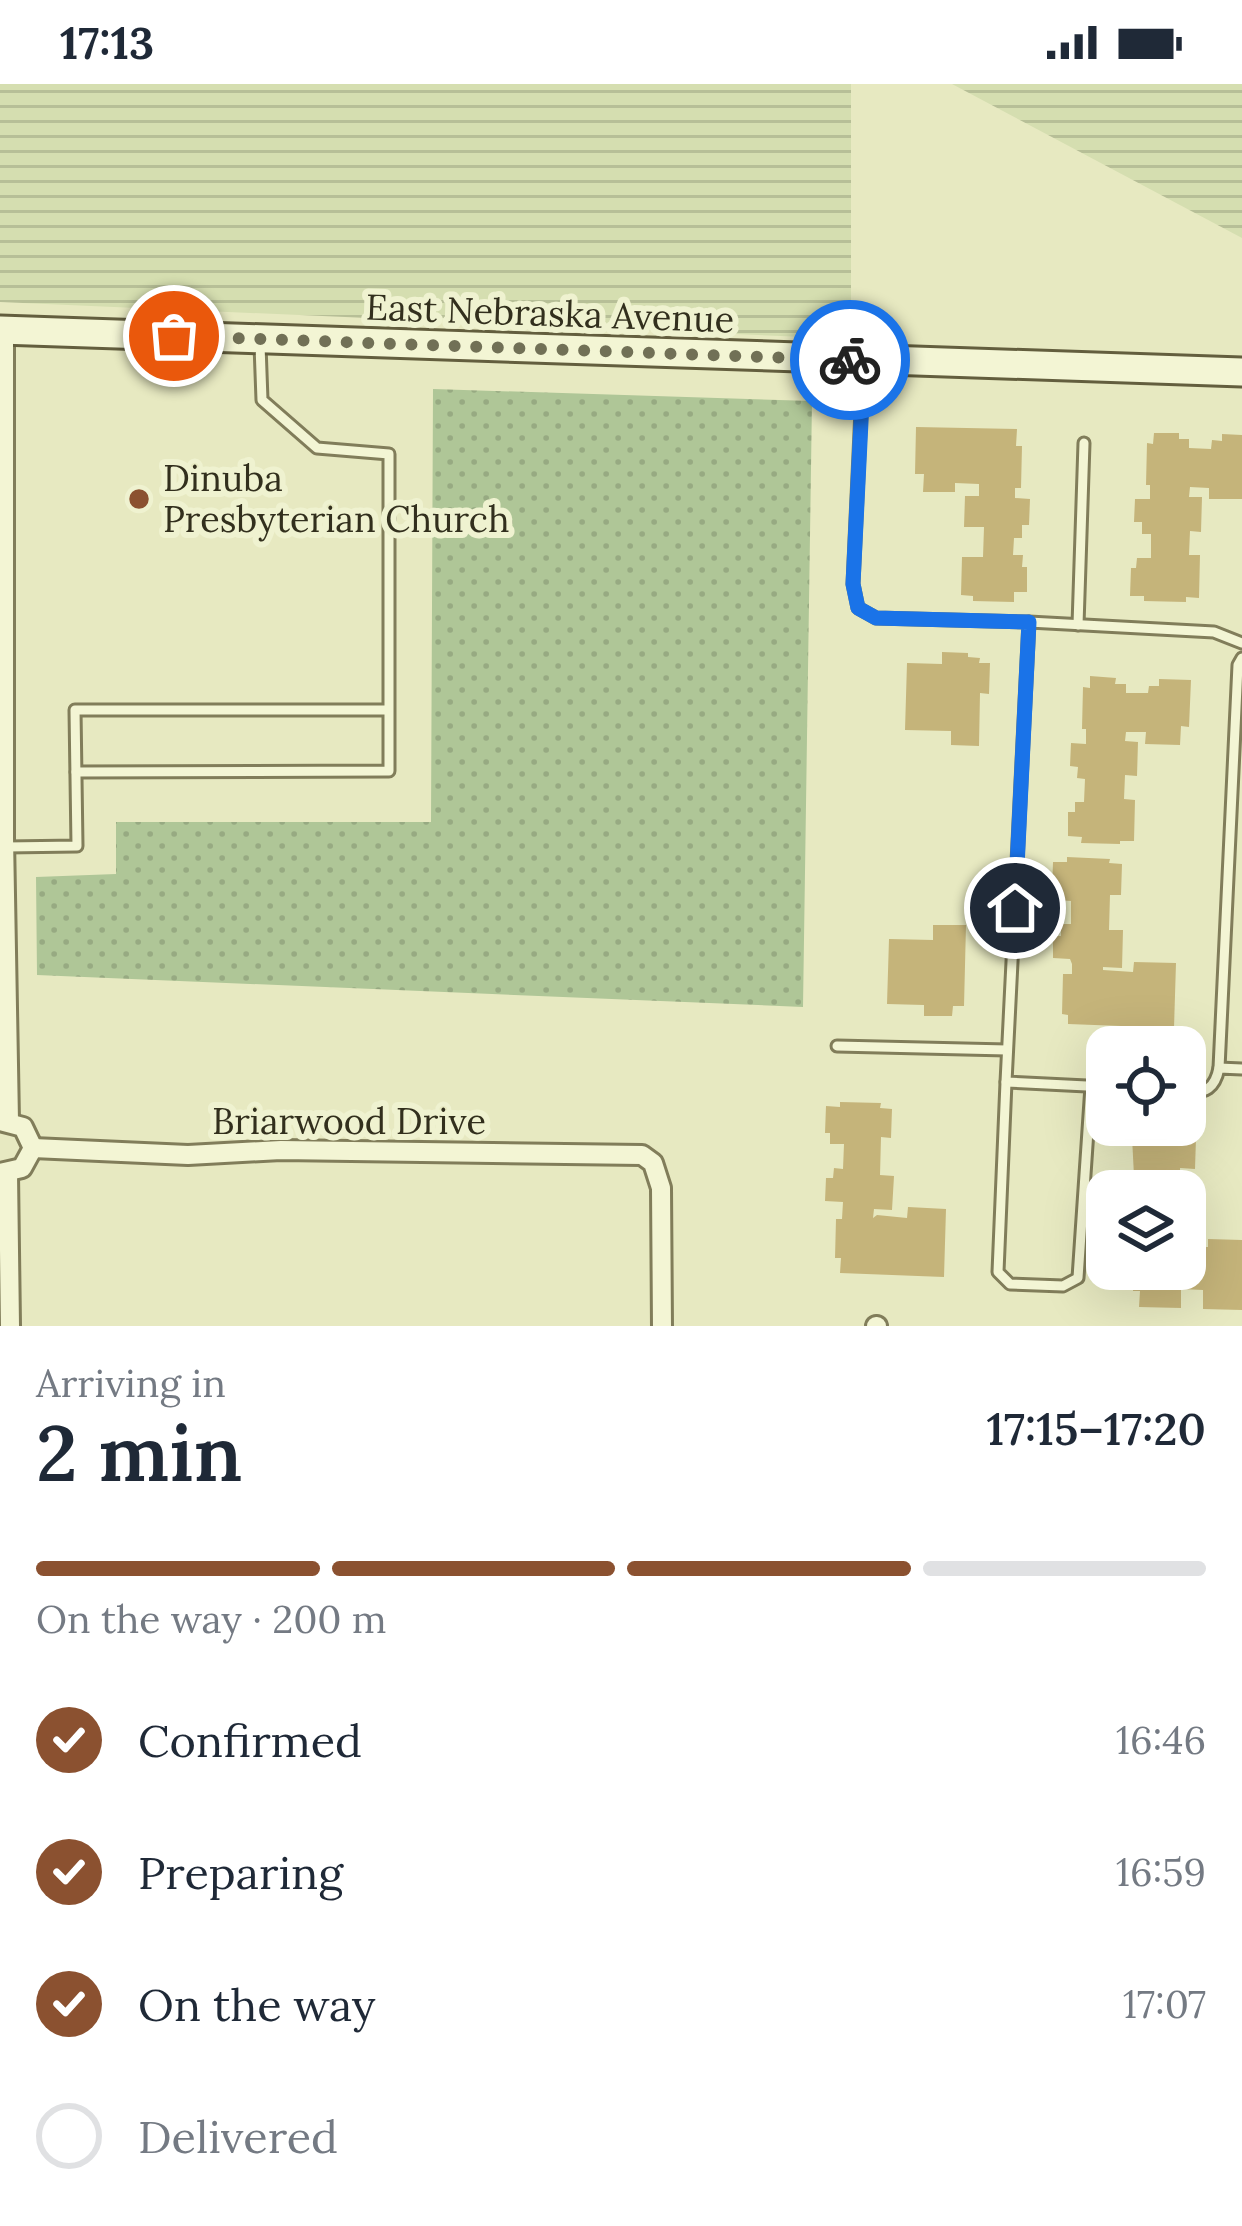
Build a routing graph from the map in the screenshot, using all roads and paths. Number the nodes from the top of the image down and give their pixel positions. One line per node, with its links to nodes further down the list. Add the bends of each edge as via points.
1 (2, 330): 2 (street, East Nebraska Avenue); 12 (street)
2 (259, 339): 3 (street, East Nebraska Avenue); 10 (lane, via 262,400 317,448 388,454)
3 (864, 361): 4 (street, East Nebraska Avenue); 6 (lane, via 858,608 876,618)
4 (1242, 372)
5 (1084, 443): 7 (lane)
6 (1029, 622): 7 (lane); 14 (lane)
7 (1078, 625): 8 (lane, via 1214,632)
8 (1242, 644)
9 (1242, 658): 15 (lane)
10 (387, 710): 11 (lane, via 388,771); 11 (lane, via 75,710)
11 (76, 772): 12 (lane, via 77,846)
12 (3, 841): 20 (street)
13 (837, 1046): 14 (lane)
14 (1007, 1050): 17 (lane)
15 (1220, 1068): 16 (lane); 19 (lane)
16 (1242, 1069)
17 (1006, 1082): 18 (lane); 21 (lane, via 998,1272 1010,1284 1063,1286 1078,1278)
18 (1086, 1087)
19 (1206, 1091)
20 (5, 1121): 22 (street, via 23,1127)
21 (1087, 1146)
22 (33, 1148): 23 (street, via 28,1162); 25 (street, Briarwood Drive, via 642,1155 658,1173 662,1203)
23 (4, 1173): 24 (street)
24 (10, 1326)
25 (662, 1326)

